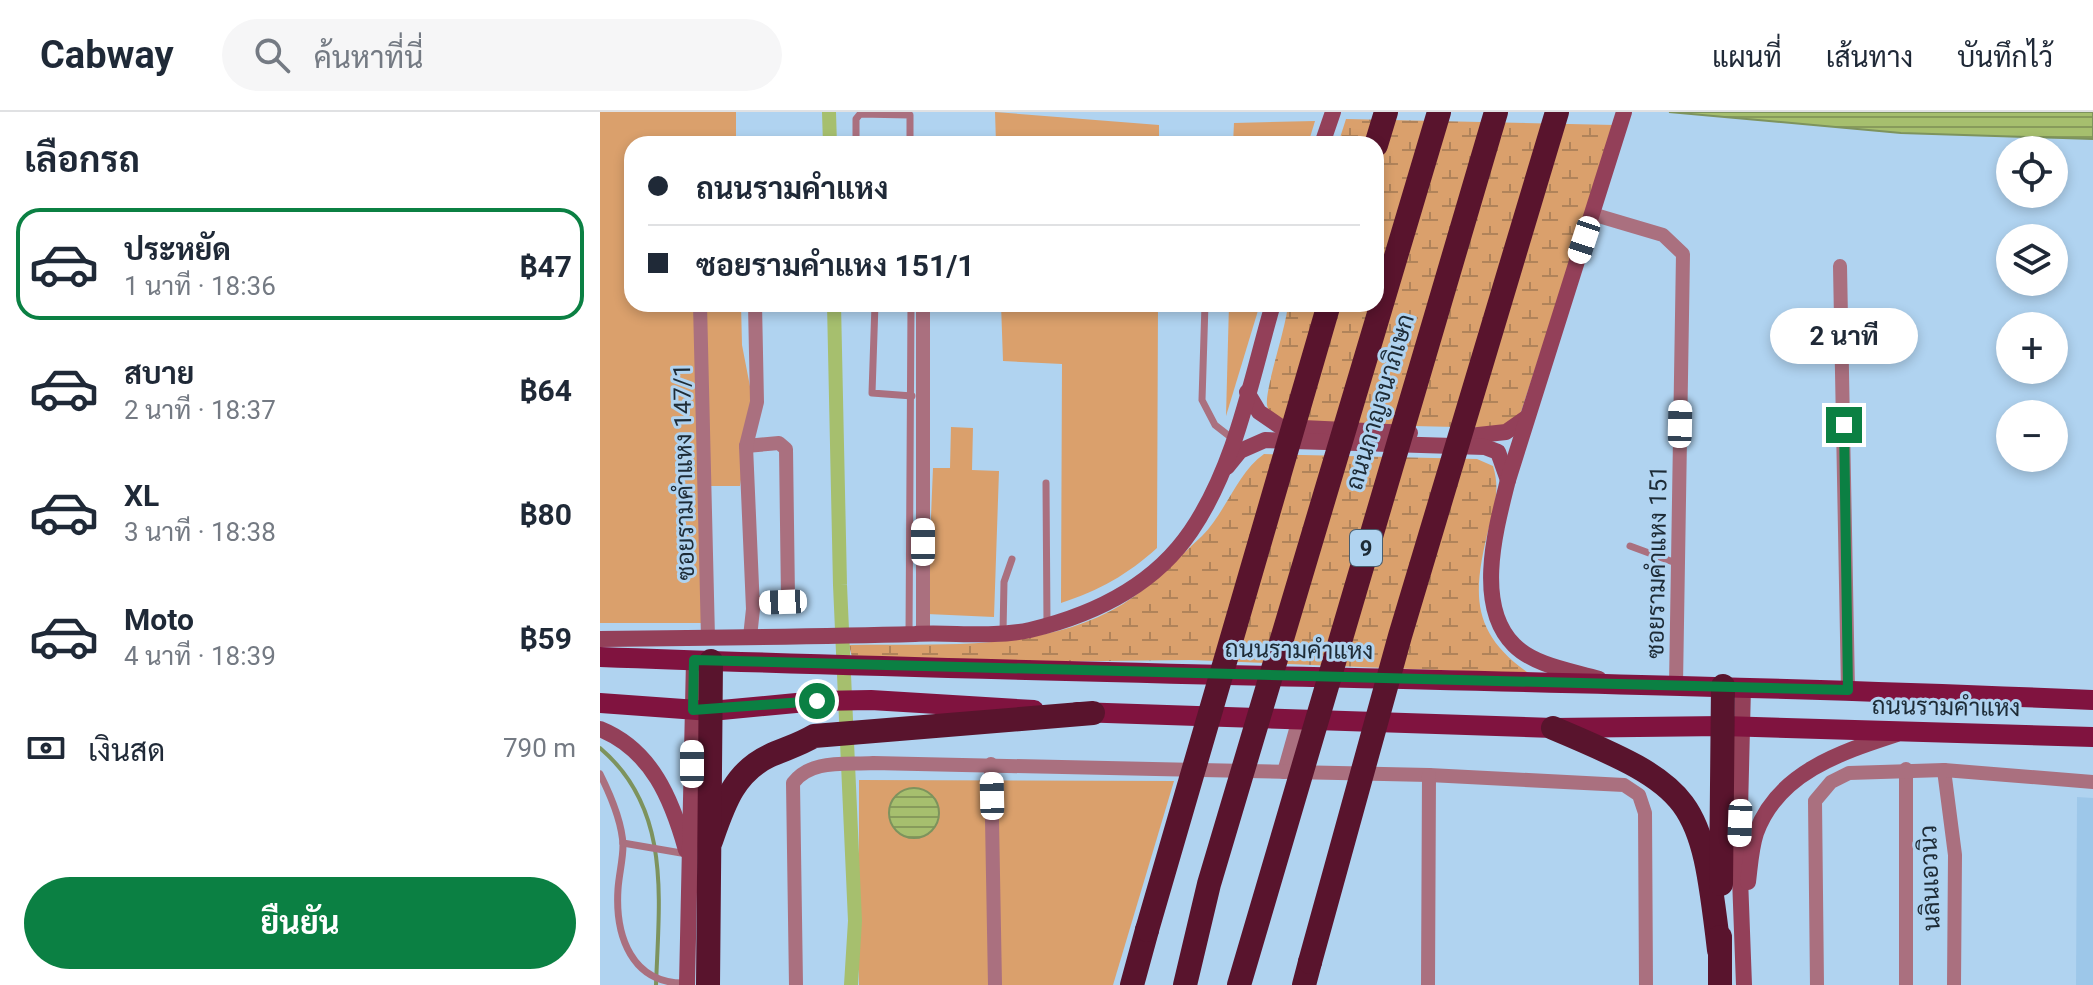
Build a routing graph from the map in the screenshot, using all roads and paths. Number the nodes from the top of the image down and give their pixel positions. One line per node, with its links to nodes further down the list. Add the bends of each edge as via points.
1 (1333, 112): 9 (main road)
2 (1386, 112): 10 (highway)
3 (1439, 112): 13 (highway, ถนนกาญจนาภิเษก / 9, bridge)
4 (1496, 112): 75 (highway, ถนนกาญจนาภิเษก / 9, bridge)
5 (1557, 112): 69 (highway, bridge, via 1400,636)
6 (1624, 112): 11 (main road)
7 (856, 136): 8 (lane, via 860,114 910,115)
8 (910, 136)
9 (1325, 136)
10 (1379, 136)
11 (1592, 214): 25 (main road); 33 (street, ซอยรามคำแหง 151, via 1663,235 1683,254)
12 (1840, 266): 45 (street)
13 (1384, 297)
14 (700, 312): 40 (street, ซอยรามคำแหง 147/1)
15 (755, 312): 27 (street, via 757,402)
16 (875, 312): 24 (lane, via 872,393)
17 (911, 312): 24 (lane)
18 (923, 312): 37 (street)
19 (1205, 312): 26 (lane, via 1202,400 1206,414)
20 (1271, 312): 23 (main road)
21 (1327, 312): 73 (highway, bridge)
22 (1379, 312): 74 (highway, ถนนกาญจนาภิเษก / 9, bridge, via 1209,884)
23 (1247, 392): 25 (main road, via 1259,412 1281,427 1487,437); 26 (main road)
24 (912, 396): 37 (lane)
25 (1526, 418): 29 (main road)
26 (1233, 439): 28 (main road)
27 (746, 446): 34 (street); 34 (street, via 779,443 786,449 788,598)
28 (1221, 475): 29 (main road, via 1240,451 1265,440 1485,447 1498,452); 35 (main road, via 1190,533 1151,576 1102,607)
29 (1508, 480): 42 (main road, via 1492,590 1497,617 1514,646 1543,662)
30 (1046, 483): 35 (lane)
31 (1630, 546): 33 (lane)
32 (1012, 559): 36 (lane, via 1004,582)
33 (1676, 563): 43 (street, ซอยรามคำแหง 151)
34 (753, 603): 38 (street)
35 (1047, 625): 36 (main road)
36 (1003, 632): 37 (main road)
37 (916, 634): 38 (main road)
38 (750, 637): 40 (main road)
39 (600, 639): 40 (main road)
40 (705, 653): 41 (main road, ถนนรามคำแหง); 42 (main road, ถนนรามคำแหง, via 818,666); 48 (highway)
41 (600, 657)
42 (1612, 683): 43 (main road, ถนนรามคำแหง)
43 (1676, 685): 44 (main road, ถนนรามคำแหง)
44 (1733, 686): 45 (main road, ถนนรามคำแหง); 51 (highway)
45 (1848, 690): 46 (main road, ถนนรามคำแหง)
46 (2093, 700)
47 (600, 703): 48 (main road, ถนนรามคำแหง)
48 (702, 710): 49 (main road, ถนนรามคำแหง, via 871,700); 63 (highway); 66 (main road)
49 (1093, 713): 50 (main road, ถนนรามคำแหง); 63 (highway, via 814,736 744,773 727,797)
50 (1299, 719): 52 (main road, ถนนรามคำแหง); 59 (street)
51 (1732, 726): 52 (main road, ถนนรามคำแหง); 54 (main road, ถนนรามคำแหง); 67 (main road); 68 (highway)
52 (1553, 728): 68 (highway, via 1642,766 1683,802 1702,840)
53 (600, 729): 65 (main road, via 648,764 675,814)
54 (1902, 732): 55 (main road, ถนนรามคำแหง); 67 (main road, via 1827,759 1776,799 1755,835)
55 (2093, 737)
56 (991, 764): 59 (street); 71 (street, via 873,763 801,771 793,783); 72 (street)
57 (1906, 769): 58 (street); 80 (street, via 1849,773 1831,782 1815,801); 81 (street)
58 (1944, 770): 62 (street); 82 (street, นลินเอวนิว, via 1955,855)
59 (1284, 772): 61 (street)
60 (600, 774): 64 (lane)
61 (1429, 775): 76 (street); 77 (street, via 1624,785 1639,795 1645,813)
62 (2093, 782)
63 (711, 841): 70 (highway)
64 (623, 843): 65 (lane); 70 (lane, via 619,924 628,953 652,980)
65 (687, 854): 66 (main road)
66 (691, 871): 70 (main road)
67 (1744, 907): 79 (main road)
68 (1719, 950): 78 (highway)
69 (1307, 973)
70 (694, 984)
71 (796, 985)
72 (995, 985)
73 (1132, 985)
74 (1185, 985)
75 (1239, 985)
76 (1428, 985)
77 (1646, 985)
78 (1720, 985)
79 (1744, 985)
80 (1817, 985)
81 (1906, 985)
82 (1954, 985)

